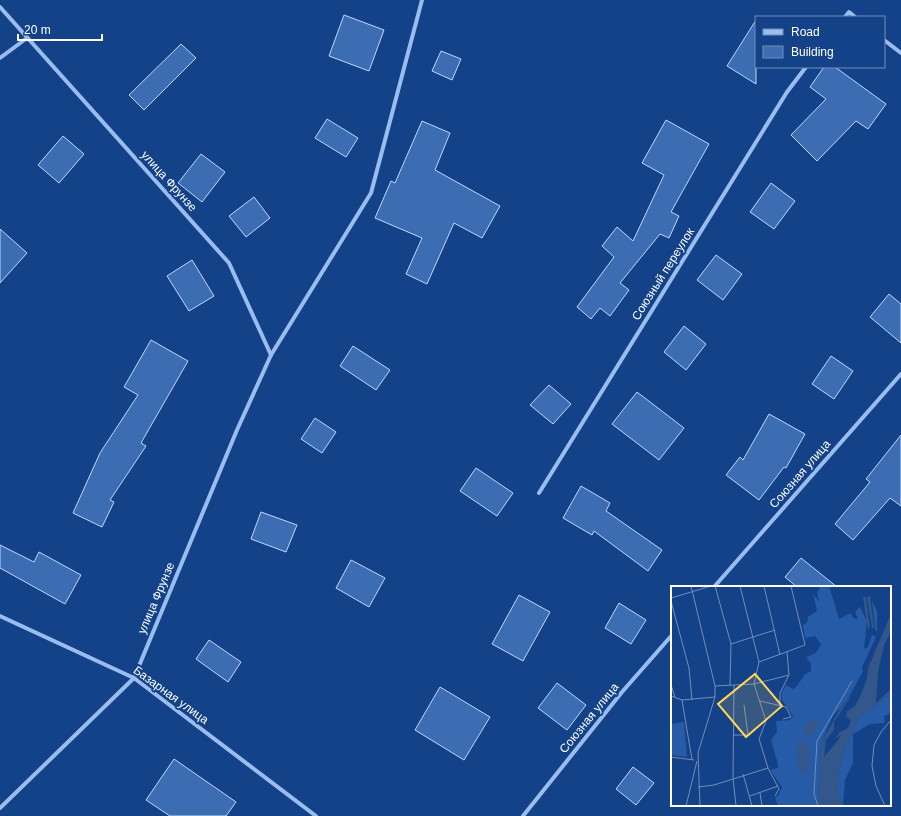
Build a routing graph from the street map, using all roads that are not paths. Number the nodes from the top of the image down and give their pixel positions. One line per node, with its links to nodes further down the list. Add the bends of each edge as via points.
1 (422, 0): 10 (street, улица Фрунзе, via 371,193)
2 (0, 7): 5 (street, улица Фрунзе)
3 (846, 16): 4 (street, via 849,12)
4 (854, 16)
5 (27, 38): 8 (street); 10 (street, улица Фрунзе, via 229,263)
6 (885, 41): 7 (street)
7 (901, 53)
8 (0, 58)
9 (805, 68): 12 (street, Союзный переулок, via 783,98)
10 (271, 355): 16 (street, улица Фрунзе, via 236,430)
11 (901, 374): 13 (street, Союзная улица)
12 (539, 493)
13 (715, 586)
14 (0, 616): 16 (street, Базарная улица)
15 (671, 636): 19 (street, Союзная улица, via 622,692)
16 (134, 678): 17 (street, улица Фрунзе); 18 (street, Базарная улица)
17 (0, 808)
18 (316, 816)
19 (524, 816)

